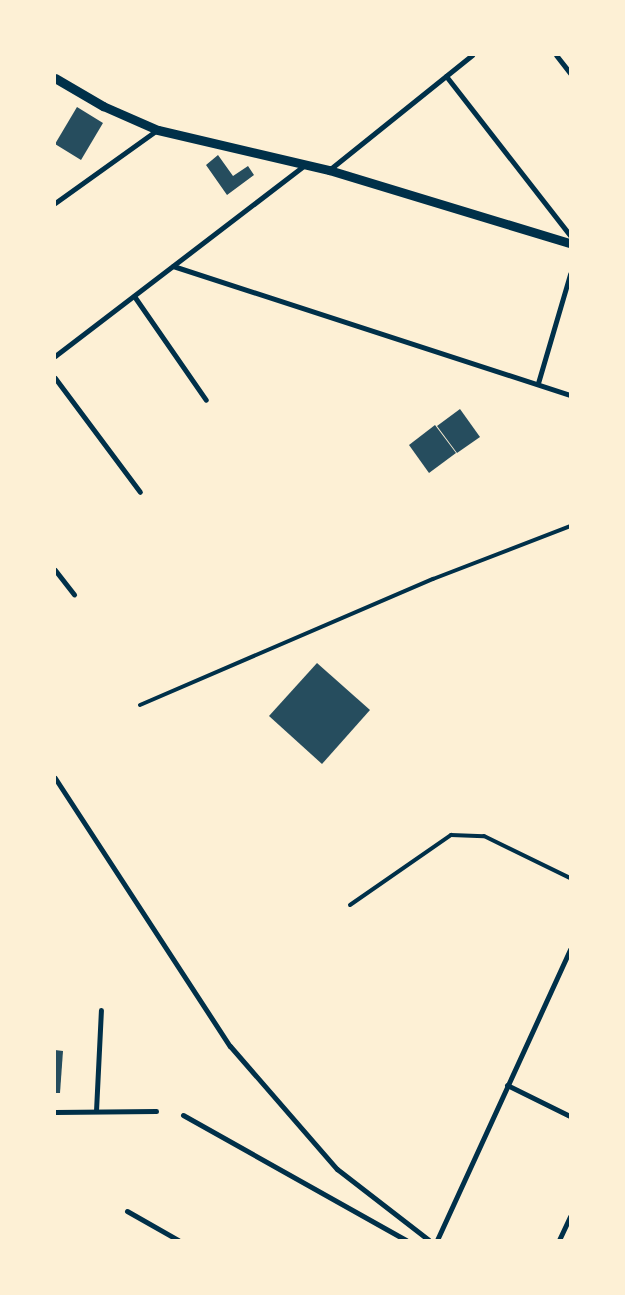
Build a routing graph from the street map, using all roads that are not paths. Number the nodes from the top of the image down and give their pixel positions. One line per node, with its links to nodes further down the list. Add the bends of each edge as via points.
1 (472, 55): 4 (street)
2 (556, 55): 3 (street)
3 (570, 73)
4 (446, 76): 8 (street); 10 (street)
5 (55, 78): 6 (street, via 103,106)
6 (158, 130): 7 (street); 9 (street)
7 (307, 164): 8 (street); 12 (street)
8 (329, 170): 11 (street)
9 (55, 203)
10 (570, 235)
11 (570, 243)
12 (173, 266): 14 (street); 17 (street)
13 (570, 274): 17 (street)
14 (134, 296): 15 (street); 19 (street)
15 (55, 356)
16 (55, 378): 20 (street)
17 (538, 383): 18 (street)
18 (570, 396)
19 (206, 400)
20 (140, 492)
21 (570, 526): 24 (lane, via 433,579)
22 (55, 570): 23 (street)
23 (74, 594)
24 (140, 705)
25 (55, 778): 40 (street, via 230,1046 337,1169)
26 (570, 878): 27 (lane, via 484,836 450,835)
27 (350, 905)
28 (570, 949): 30 (street)
29 (101, 1010): 31 (street)
30 (507, 1085): 35 (street); 41 (street)
31 (96, 1111): 32 (street); 33 (street)
32 (156, 1111)
33 (55, 1112)
34 (184, 1114): 39 (street)
35 (570, 1116)
36 (127, 1211): 38 (street)
37 (570, 1216): 42 (street)
38 (178, 1240)
39 (406, 1240)
40 (429, 1240)
41 (436, 1240)
42 (559, 1240)

